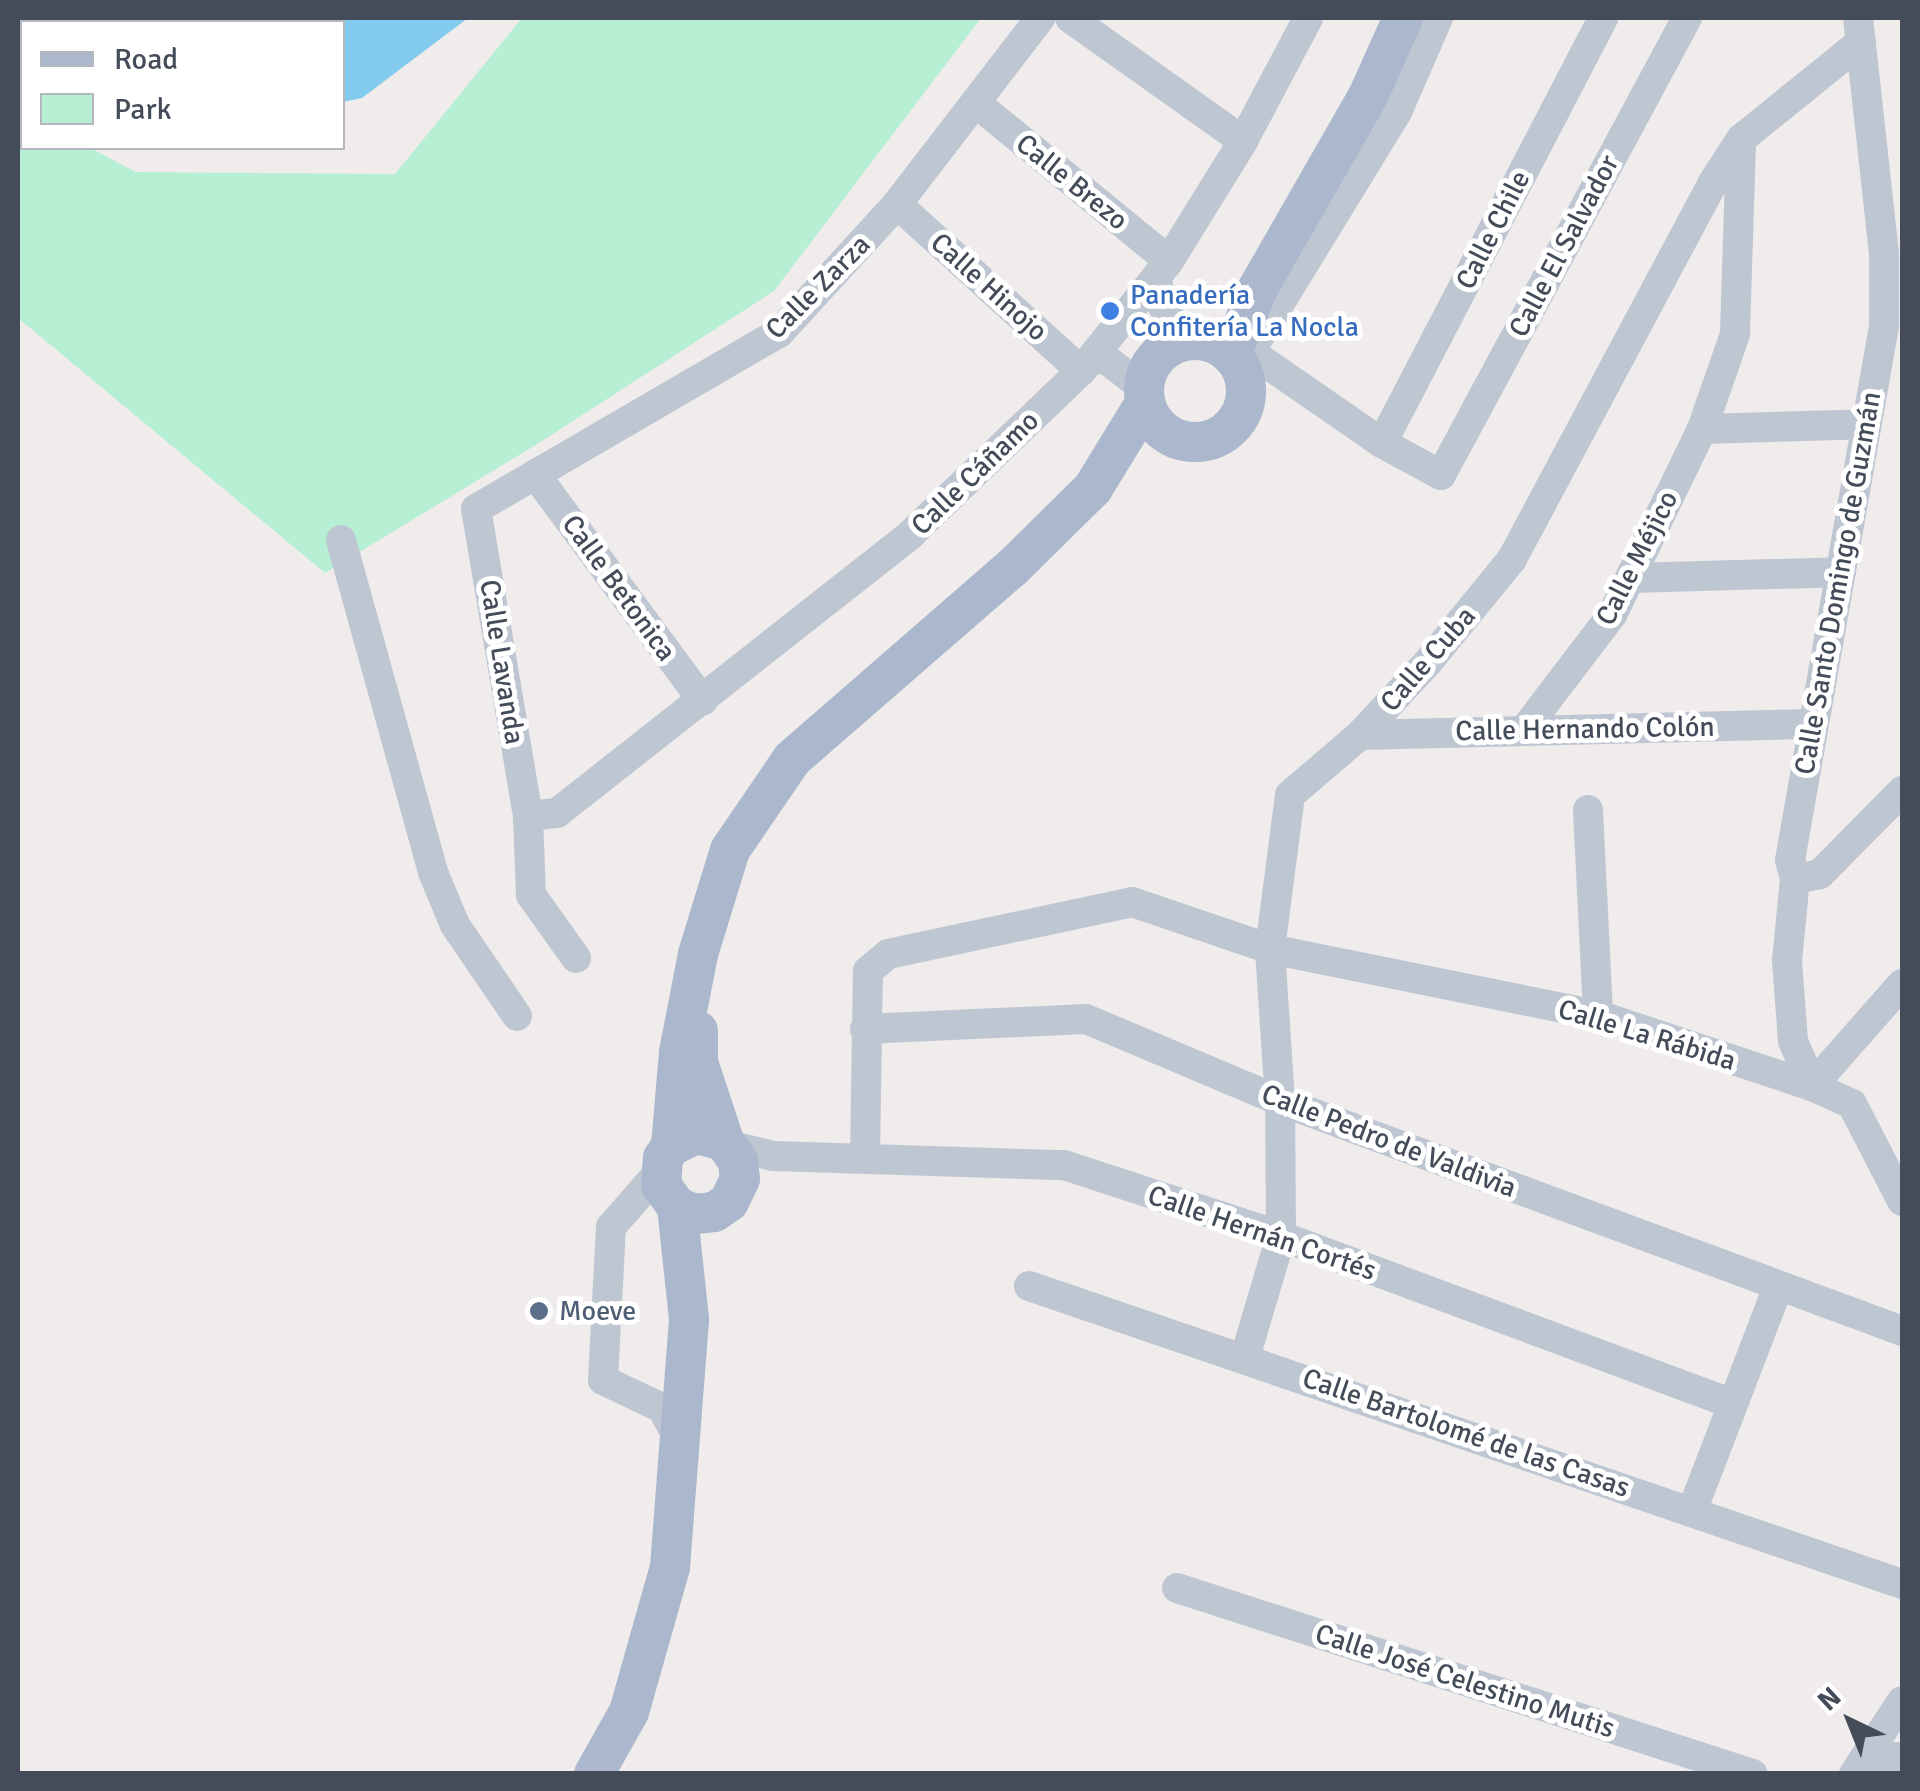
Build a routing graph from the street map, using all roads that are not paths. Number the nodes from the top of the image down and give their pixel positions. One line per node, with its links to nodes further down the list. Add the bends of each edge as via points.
1 (1040, 18): 9 (street, Calle Zarza)
2 (1070, 18): 11 (street)
3 (1308, 18): 11 (street, Calle Cáñamo)
4 (1404, 18): 16 (main road, via 1368,96)
5 (1438, 18): 16 (street, via 1397,112)
6 (1603, 18): 22 (street, Calle Chile)
7 (1687, 18): 22 (street, Calle El Salvador, via 1442,475)
8 (1859, 30): 10 (street, Calle Cuba); 14 (street, Calle Santo Domingo de Guzmán)
9 (976, 103): 12 (street, Calle Zarza); 15 (street, Calle Brezo)
10 (1741, 140): 20 (street, Calle Méjico, via 1735,334); 32 (street, Calle Cuba, via 1512,559)
11 (1244, 141): 15 (street, Calle Cáñamo)
12 (896, 204): 17 (street, Calle Hinojo); 23 (street, Calle Zarza, via 779,333)
13 (1902, 222): 14 (street)
14 (1893, 259): 19 (street, Calle Santo Domingo de Guzmán)
15 (1163, 269): 16 (street, via 1160,301); 17 (street, Calle Cáñamo)
16 (1221, 351): 18 (main road, via 1156,358); 21 (main road, via 1246,398 1238,418 1214,439); 22 (street)
17 (1086, 365): 18 (street, Calle Hinojo, via 1106,359); 29 (street, Calle Cáñamo, via 911,534)
18 (1144, 396): 21 (main road, via 1152,421); 24 (main road)
19 (1866, 424): 20 (street); 27 (street, Calle Santo Domingo de Guzmán)
20 (1702, 429): 28 (street, Calle Méjico)
21 (1183, 442): 24 (main road)
22 (1382, 442)
23 (535, 474): 25 (street, Calle Zarza); 29 (street, Calle Betonica)
24 (1093, 488): 38 (main road, via 1012,568 792,759 730,850)
25 (476, 509): 35 (street, Calle Lavanda)
26 (340, 540): 42 (street, via 433,872 455,925)
27 (1841, 572): 28 (street); 30 (street, Calle Santo Domingo de Guzmán)
28 (1632, 578): 31 (street, Calle Méjico, via 1612,616)
29 (703, 701): 35 (street, Calle Cáñamo, via 557,814)
30 (1811, 724): 31 (street, Calle Hernando Colón); 36 (street, Calle Santo Domingo de Guzmán, via 1790,860)
31 (1525, 729): 32 (street, Calle Hernando Colón)
32 (1360, 735): 37 (street, Calle Cuba, via 1290,795)
33 (1902, 791): 36 (street, via 1820,874)
34 (1588, 810): 41 (street)
35 (528, 816): 39 (street, Calle Lavanda, via 531,895)
36 (1794, 879): 44 (street, Calle Santo Domingo de Guzmán, via 1788,961 1793,1041)
37 (1270, 950): 41 (street, Calle La Rábida); 43 (street, Calle La Rábida, via 1132,902 888,954 868,971); 45 (street, Calle Cuba)
38 (698, 954): 47 (main road, via 698,1062); 48 (main road, via 679,1052)
39 (576, 958)
40 (1902, 984): 44 (street)
41 (1598, 1014): 44 (street, Calle La Rábida)
42 (517, 1016)
43 (865, 1029): 45 (street, Calle Pedro de Valdivia, via 1086,1020); 46 (street, Calle La Rábida)
44 (1812, 1086): 49 (street, Calle La Rábida, via 1852,1104)
45 (1280, 1101): 50 (street, Calle Cuba); 52 (street, Calle Pedro de Valdivia)
46 (865, 1158): 47 (street, Calle Hernán Cortés, via 773,1156); 50 (street, Calle Hernán Cortés, via 1064,1165)
47 (728, 1168): 48 (main road, via 696,1134); 48 (main road, via 695,1214); 53 (main road)
48 (669, 1175): 53 (main road); 57 (street, via 610,1227 602,1380 662,1408)
49 (1901, 1194)
50 (1281, 1236): 55 (street, Calle Cuba); 56 (street, Calle Hernán Cortés)
51 (1029, 1286): 55 (street, Calle Bartolomé de las Casas)
52 (1778, 1287): 54 (street, Calle Pedro de Valdivia); 56 (street)
53 (689, 1319): 57 (main road)
54 (1902, 1332)
55 (1245, 1357): 58 (street, Calle Bartolomé de las Casas)
56 (1732, 1404): 58 (street)
57 (682, 1446): 64 (main road, via 670,1567 630,1712)
58 (1692, 1511): 59 (street, Calle Bartolomé de las Casas)
59 (1902, 1584)
60 (1177, 1588): 65 (street, Calle José Celestino Mutis)
61 (1902, 1702): 63 (street)
62 (1902, 1757): 63 (street)
63 (1860, 1765)
64 (594, 1774)
65 (1753, 1774)

